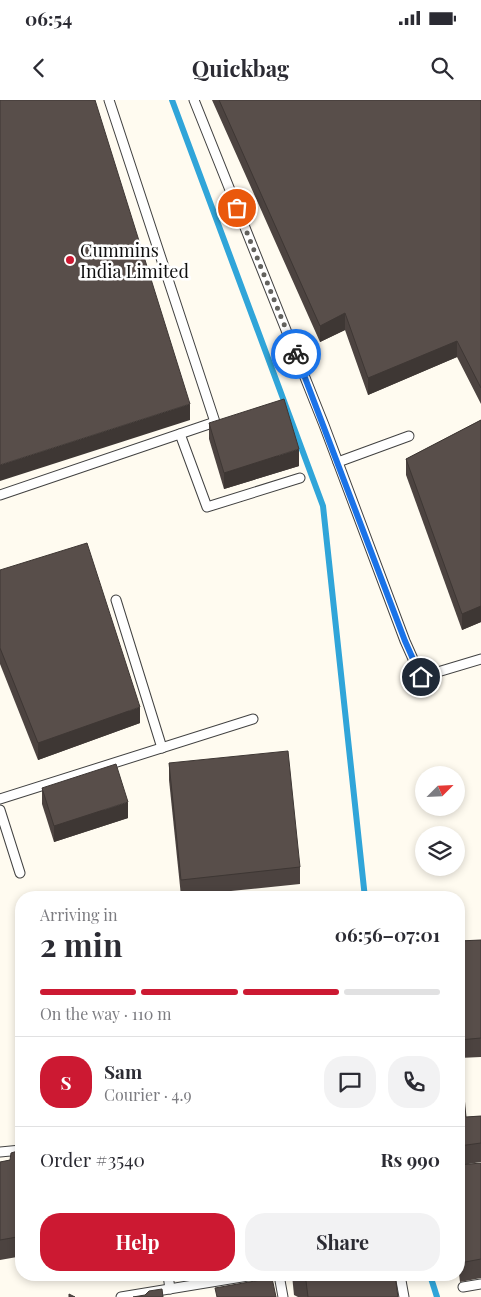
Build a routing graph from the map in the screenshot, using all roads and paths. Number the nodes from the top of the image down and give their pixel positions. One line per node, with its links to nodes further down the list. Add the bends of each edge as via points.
1 (109, 100): 3 (lane, via 215,422)
2 (194, 100): 5 (lane)
3 (180, 434): 6 (lane, via 207,507); 7 (lane)
4 (409, 436): 5 (lane)
5 (338, 462): 9 (lane, via 421,677)
6 (300, 478)
7 (0, 495)
8 (116, 600): 11 (lane)
9 (481, 659)
10 (253, 719): 11 (lane)
11 (162, 748): 12 (lane)
12 (0, 799)
13 (0, 810): 14 (lane)
14 (20, 873)
15 (15, 1151): 16 (lane)
16 (0, 1152)
17 (169, 1281): 23 (lane)
18 (218, 1281): 23 (lane)
19 (280, 1281): 25 (lane)
20 (401, 1281): 26 (lane)
21 (481, 1284): 22 (lane)
22 (463, 1287)
23 (170, 1289): 24 (lane)
24 (121, 1297)
25 (283, 1297)
26 (404, 1297)

